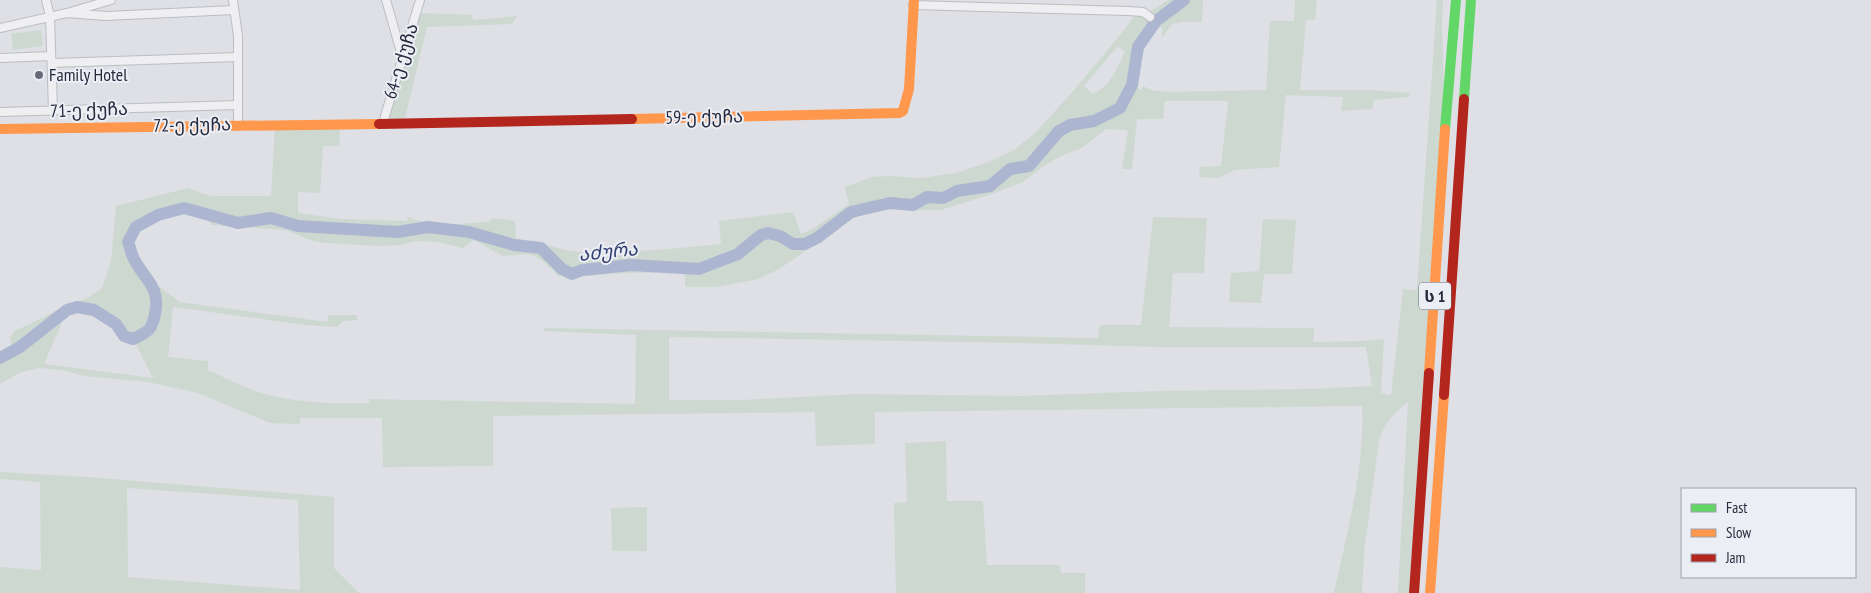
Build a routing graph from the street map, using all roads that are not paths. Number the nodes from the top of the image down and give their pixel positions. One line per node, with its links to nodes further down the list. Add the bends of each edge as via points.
1 (46, 0): 12 (street)
2 (111, 0): 11 (street)
3 (233, 0): 10 (street)
4 (386, 0): 16 (street)
5 (420, 0): 16 (street, 64-ე ქუჩა)
6 (1447, 0): 15 (main road)
7 (1456, 0): 15 (main road, ს 1)
8 (1471, 0): 27 (main road, ს 1)
9 (914, 2): 13 (street, via 1128,11 1143,12); 23 (main road, 59-ე ქუჩა, via 909,89 903,111 899,113)
10 (234, 10): 11 (street, via 106,16); 17 (street)
11 (67, 14): 12 (street)
12 (50, 16): 14 (street); 19 (street)
13 (1150, 17)
14 (0, 28)
15 (1454, 28): 26 (main road, ს 1)
16 (402, 56): 23 (street, 64-ე ქუჩა, via 385,116)
17 (238, 57): 19 (street); 20 (street)
18 (0, 58): 19 (street)
19 (52, 60): 21 (street)
20 (238, 106): 21 (street, 71-ე ქუჩა); 24 (street)
21 (53, 111): 22 (street, 71-ე ქუჩა)
22 (0, 112)
23 (388, 123): 24 (main road, 72-ე ქუჩა)
24 (238, 125): 25 (main road, 72-ე ქუჩა)
25 (0, 129)
26 (1414, 593)
27 (1430, 593)

